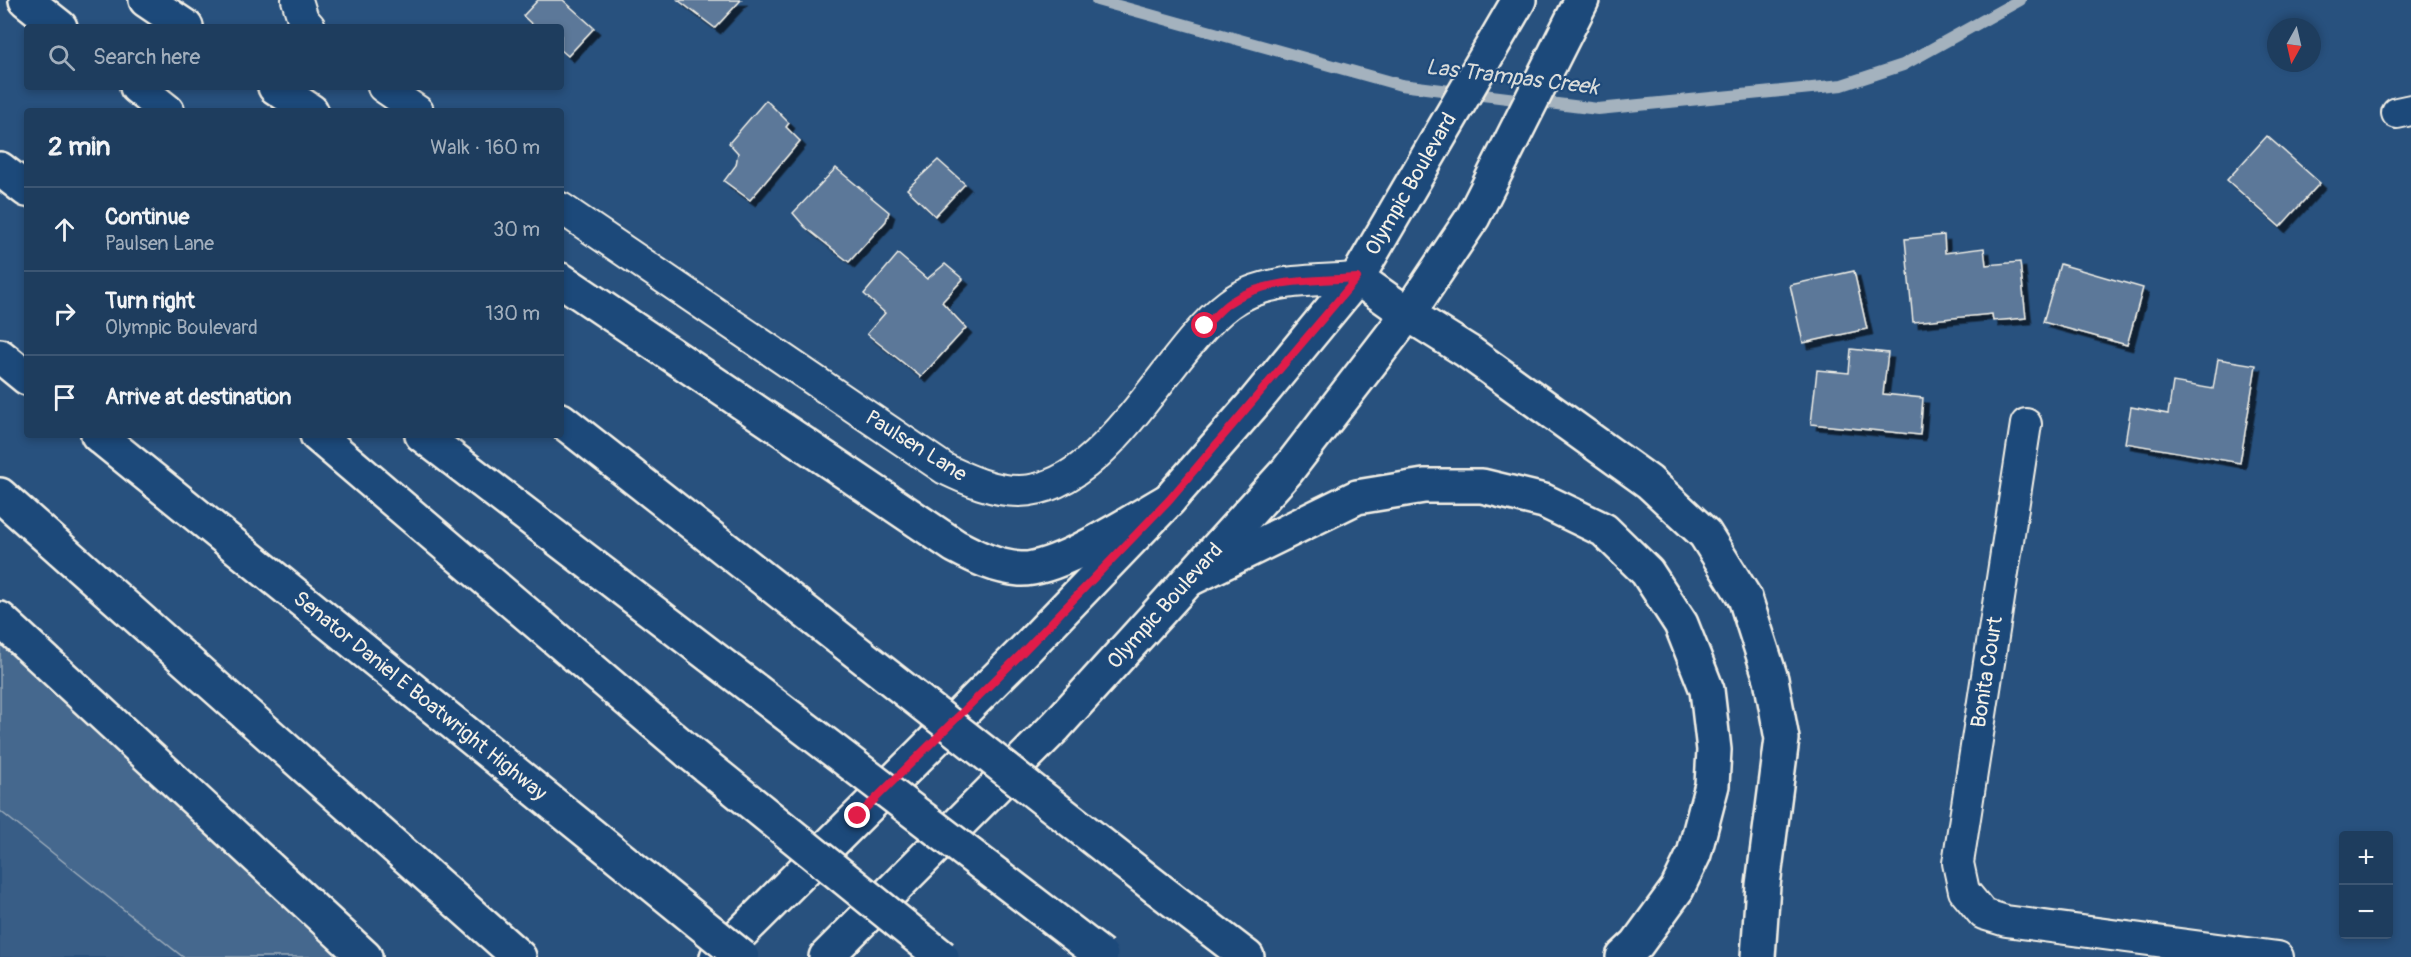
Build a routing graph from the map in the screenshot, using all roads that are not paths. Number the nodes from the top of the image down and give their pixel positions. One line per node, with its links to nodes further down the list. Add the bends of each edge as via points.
1 (26, 0): 6 (main road)
2 (147, 0): 7 (main road)
3 (297, 0): 8 (street)
4 (1519, 0): 18 (main road, Olympic Boulevard)
5 (1582, 0): 20 (main road, Olympic Boulevard, via 1473,217)
6 (56, 24)
7 (182, 24)
8 (307, 24)
9 (140, 90): 12 (main road)
10 (280, 90): 13 (main road)
11 (387, 90): 14 (street)
12 (163, 108)
13 (306, 108)
14 (414, 108)
15 (0, 168): 16 (main road)
16 (24, 188)
17 (564, 210): 18 (street, Paulsen Lane, via 945,469 980,485 1019,491 1053,485 1085,466 1229,303 1253,291 1289,283)
18 (1357, 278): 20 (main road); 29 (main road, Olympic Boulevard)
19 (564, 282): 29 (main road, via 955,546 988,563 1022,569 1056,562)
20 (1408, 314): 30 (main road, Olympic Boulevard, via 1287,471); 41 (main road, via 1467,351 1649,482 1705,534 1745,598 1772,680 1782,739)
21 (0, 356): 22 (main road)
22 (24, 376)
23 (564, 422): 39 (main road, bridge)
24 (2026, 424): 42 (street, Bonita Court, via 1958,863 1964,891 1983,914 2006,921)
25 (102, 438): 36 (main road, Senator Daniel E Boatwright Highway, bridge)
26 (320, 438): 38 (main road, bridge, via 690,753)
27 (427, 438): 33 (main road, bridge)
28 (0, 495): 32 (main road)
29 (1169, 500): 35 (main road, Olympic Boulevard, via 1020,655)
30 (1190, 579): 37 (main road, Olympic Boulevard, via 1056,726); 40 (main road, via 1357,497 1424,486 1482,486 1544,501 1604,530 1647,572 1681,624 1707,690 1714,750 1713,785 1694,854 1677,889)
31 (0, 619): 34 (main road)
32 (508, 947)
33 (1102, 956)
34 (365, 957)
35 (717, 957)
36 (742, 957)
37 (826, 957)
38 (942, 957)
39 (1247, 957)
40 (1623, 957)
41 (1758, 957)
42 (2278, 957)

